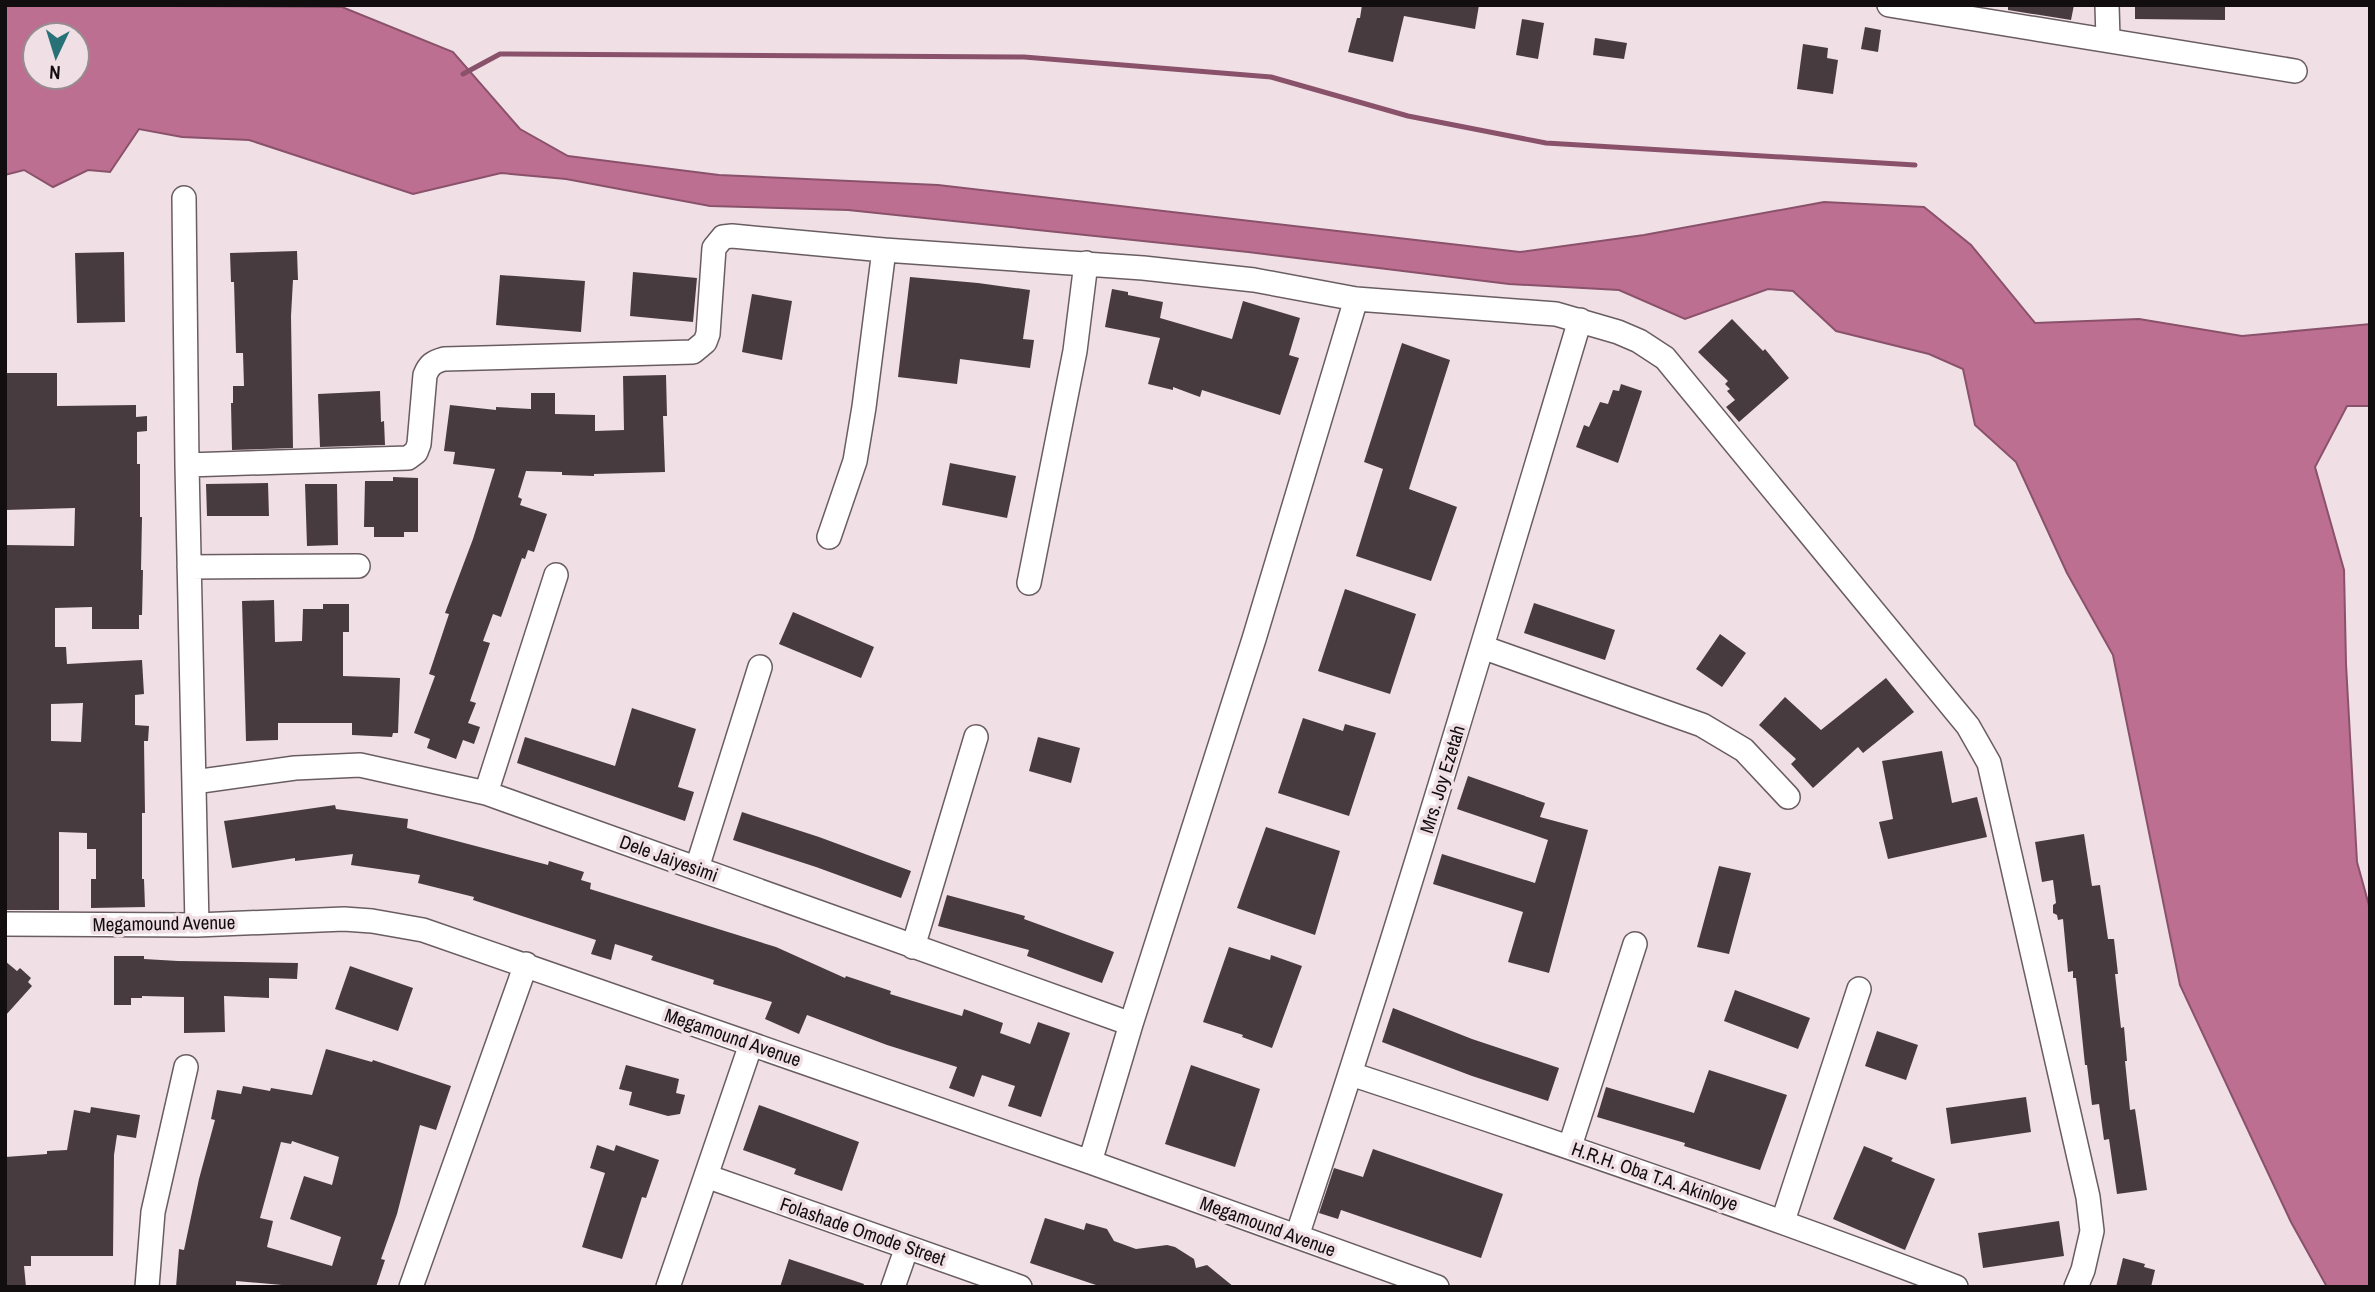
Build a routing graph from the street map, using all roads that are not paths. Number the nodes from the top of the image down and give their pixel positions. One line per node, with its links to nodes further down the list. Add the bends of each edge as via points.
1 (1889, 5): 3 (street)
2 (2107, 5): 3 (street)
3 (2108, 39): 4 (street)
4 (2295, 71)
5 (184, 198): 10 (street)
6 (884, 250): 7 (street); 10 (street, via 723,237 714,247 708,334 693,352 435,361 425,375 419,444 408,458); 11 (street, via 855,461)
7 (1086, 263): 8 (street, via 1254,280); 15 (street, via 1075,351)
8 (1356, 299): 9 (street, via 1556,314); 29 (street)
9 (1580, 320): 16 (street, Mrs. Joy Ezetah); 46 (street, via 1639,341 1665,358 1968,726 1989,763 2088,1197 2092,1231)
10 (187, 465): 13 (street)
11 (830, 537)
12 (358, 566): 13 (street)
13 (189, 567): 19 (street)
14 (556, 575): 20 (street)
15 (1029, 583)
16 (1482, 647): 21 (street, via 1702,725 1744,750); 32 (street, Mrs. Joy Ezetah)
17 (760, 667): 22 (street)
18 (976, 737): 26 (street)
19 (194, 782): 20 (street, Dele Jaiyesimi, via 295,768 360,765); 24 (street)
20 (486, 793): 22 (street, Dele Jaiyesimi)
21 (1788, 797)
22 (697, 868): 26 (street, Dele Jaiyesimi)
23 (5, 923): 24 (street, Megamound Avenue)
24 (197, 925): 27 (street, Megamound Avenue, via 372,921 423,930)
25 (1635, 944): 33 (street)
26 (913, 947): 29 (street, Dele Jaiyesimi)
27 (526, 964): 30 (street, Megamound Avenue); 40 (street)
28 (1858, 989): 36 (street)
29 (1131, 1024): 34 (street)
30 (751, 1044): 34 (street, Megamound Avenue); 35 (street)
31 (186, 1067): 39 (street, via 153,1212)
32 (1351, 1073): 33 (street, H.R.H. Oba T.A. Akinloye); 37 (street, Mrs. Joy Ezetah)
33 (1570, 1146): 36 (street, H.R.H. Oba T.A. Akinloye)
34 (1090, 1162): 37 (street, Megamound Avenue)
35 (706, 1176): 38 (street, Folashade Omode Street); 41 (street)
36 (1783, 1221): 45 (street, H.R.H. Oba T.A. Akinloye)
37 (1297, 1236): 44 (street, Megamound Avenue)
38 (907, 1247): 42 (street); 43 (street, Folashade Omode Street)
39 (146, 1287)
40 (411, 1287)
41 (668, 1287)
42 (892, 1287)
43 (1020, 1287)
44 (1437, 1287)
45 (1956, 1287)
46 (2076, 1287)

